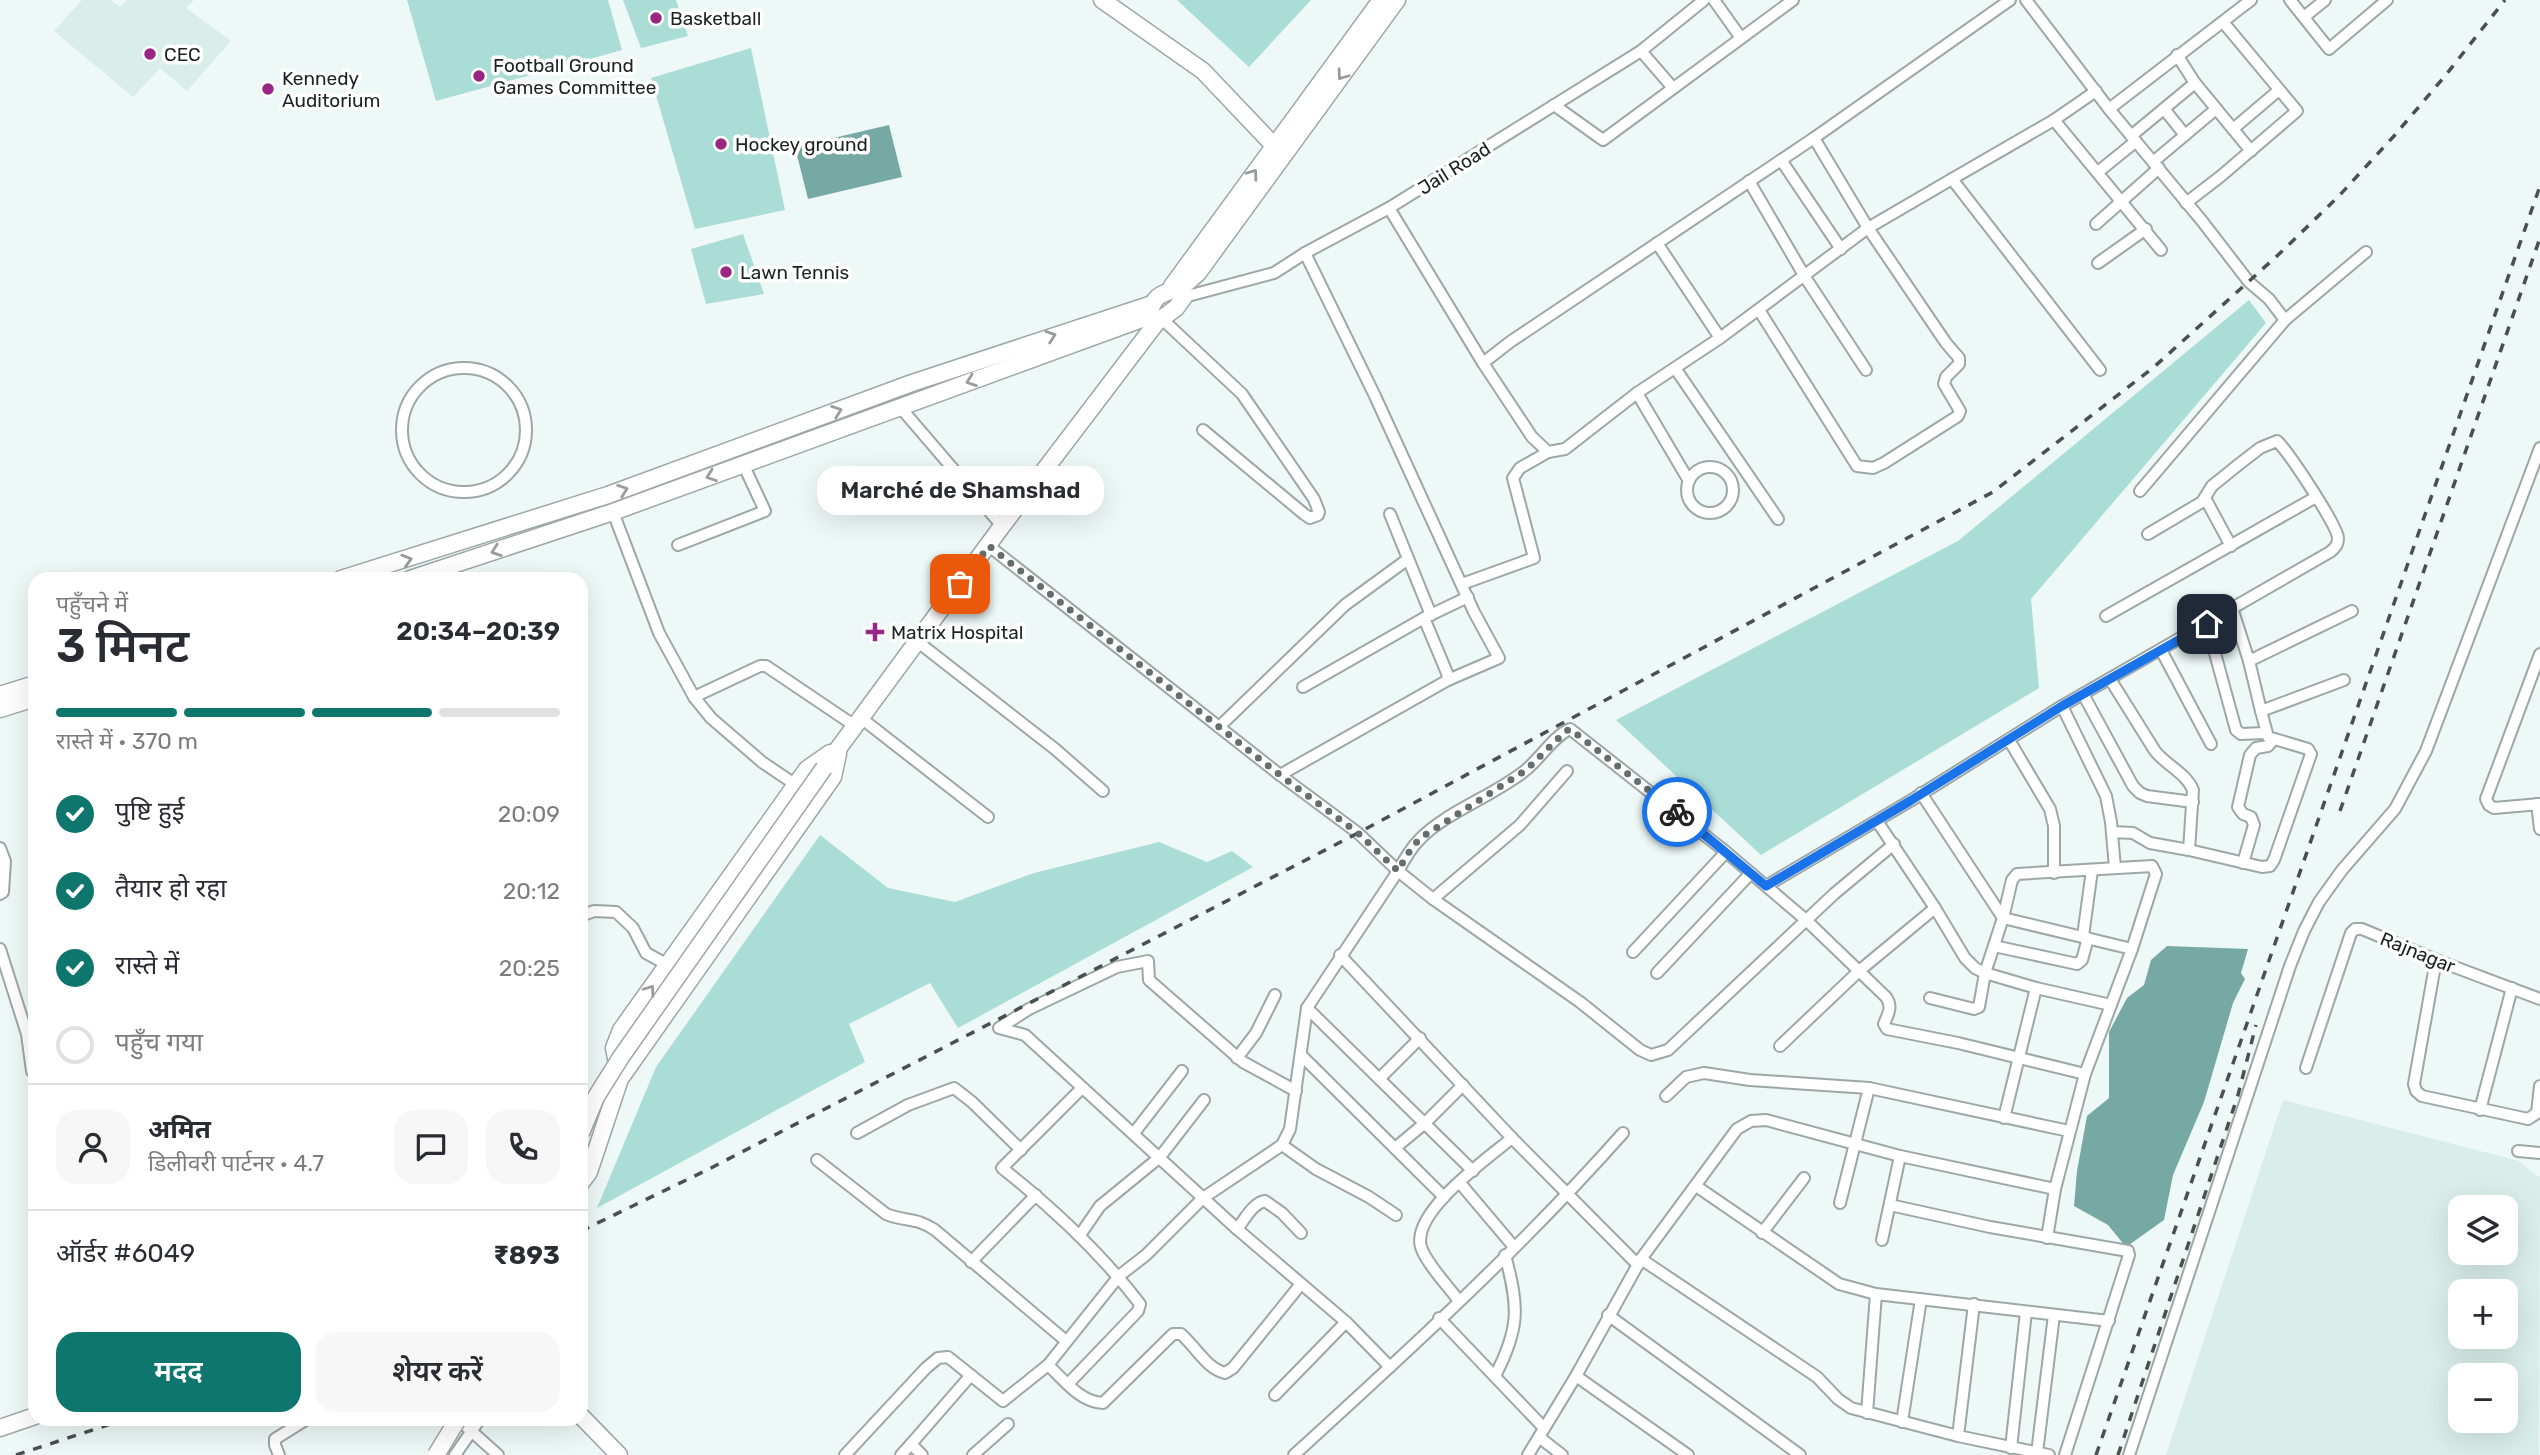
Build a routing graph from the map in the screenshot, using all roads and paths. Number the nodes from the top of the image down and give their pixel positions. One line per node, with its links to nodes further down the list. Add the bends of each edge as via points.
1 (1102, 0): 31 (main road, via 1203,71)
2 (1381, 0): 31 (main road)
3 (1397, 0): 31 (main road, one-way to 31)
4 (1704, 0): 16 (street, Jail Road)
5 (1714, 0): 15 (street)
6 (1793, 0): 15 (street)
7 (2010, 0): 29 (street)
8 (2026, 0): 21 (street)
9 (2251, 0): 14 (street)
10 (2290, 0): 13 (street)
11 (2325, 0): 13 (street)
12 (2381, 2): 13 (street, via 2329,49)
13 (2304, 18)
14 (2223, 22): 17 (street); 20 (street)
15 (1741, 38): 19 (street)
16 (1641, 51): 19 (street); 22 (street, Jail Road)
17 (2177, 55): 18 (street); 23 (street)
18 (2194, 83): 24 (street); 25 (street)
19 (1673, 88): 22 (street, via 1603,139)
20 (2279, 90): 27 (street); 32 (street, via 2297,111)
21 (2096, 91): 23 (street); 26 (street)
22 (1554, 105): 40 (street, Jail Road)
23 (2109, 109): 30 (street)
24 (2164, 109): 28 (street); 30 (street)
25 (2216, 109): 27 (street); 28 (street)
26 (2054, 120): 35 (street); 36 (street)
27 (2233, 129): 32 (street)
28 (2185, 135): 34 (street)
29 (1814, 138): 33 (street); 42 (street)
30 (2133, 139): 34 (street); 35 (street)
31 (1278, 150): 51 (main road, via 1198,273)
32 (2251, 151): 39 (street)
33 (1781, 160): 37 (street); 45 (street)
34 (2156, 165): 38 (street); 39 (street)
35 (2098, 172): 38 (street)
36 (1952, 179): 42 (street); 60 (street)
37 (1749, 181): 44 (street); 50 (street)
38 (2122, 200): 41 (street); 43 (street)
39 (2186, 203): 54 (street)
40 (1389, 208): 48 (street, Jail Road); 56 (street)
41 (2095, 224)
42 (1868, 228): 45 (street); 52 (street, via 1959,358 1944,384 1961,411 1958,416 1884,463 1873,468 1857,466)
43 (2146, 229): 46 (street); 49 (street)
44 (1657, 243): 55 (street); 56 (street)
45 (1840, 249): 50 (street)
46 (2161, 250)
47 (2366, 252): 54 (street)
48 (1305, 253): 51 (street, Jail Road, via 1274,273); 82 (street)
49 (2098, 264)
50 (1805, 277): 52 (street); 59 (street)
51 (1178, 291): 53 (main road, via 1176,308)
52 (1759, 310): 55 (street)
53 (1155, 315): 62 (main road, one-way to 62); 63 (street, via 1242,394 1314,499 1318,515 1310,518 1304,514); 74 (main road); 80 (main road, one-way to 53, via 608,495 912,383)
54 (2285, 320): 68 (street)
55 (1720, 338): 57 (street)
56 (1483, 363): 65 (street, via 1532,437)
57 (1675, 368): 61 (street); 73 (street)
58 (481, 370): 58 (street, via 494,373 513,389 524,411 527,435 520,459 504,478 482,489 458,492 434,484 415,469 403,447 401,422 408,398 424,379 446,371)
59 (1866, 370)
60 (2100, 370)
61 (1637, 393): 65 (street, via 1565,449); 67 (street)
62 (900, 407): 66 (main road); 74 (street)
63 (1203, 430)
64 (2540, 448): 265 (street, via 2426,751 2395,809 2342,870 2304,931)
65 (1548, 452): 82 (street, via 1520,468 1513,478 1534,558)
66 (744, 464): 71 (main road, one-way to 71); 76 (street, via 765,511)
67 (1689, 481): 67 (street, via 1701,469 1719,469 1731,482 1731,499 1718,512 1701,511 1688,499)
68 (2140, 491)
69 (2316, 497): 70 (street, via 2277,440 2238,464); 78 (street); 84 (street, via 2334,527 2336,547)
70 (2205, 498): 75 (street); 78 (street)
71 (613, 512): 81 (main road, one-way to 81); 100 (street, via 659,633)
72 (1390, 514): 79 (street)
73 (1778, 520)
74 (1002, 526): 77 (main road)
75 (2148, 534)
76 (678, 545)
77 (989, 546): 89 (main road); 106 (street)
78 (2231, 546): 87 (street)
79 (1409, 559): 86 (street); 106 (street, via 1345,605)
80 (374, 572)
81 (431, 572)
82 (1462, 584): 83 (street)
83 (1468, 597): 86 (street); 94 (street, via 1499,658)
84 (2232, 608): 88 (street); 92 (street)
85 (2353, 611): 92 (street)
86 (1427, 616): 94 (street); 97 (street)
87 (2106, 616)
88 (2207, 624): 90 (street); 107 (street, via 2236,730)
89 (918, 642): 105 (main road); 114 (street)
90 (2161, 650): 93 (street); 109 (street)
91 (2540, 654): 117 (street, via 2486,799 2494,808)
92 (2249, 661): 104 (street)
93 (2110, 679): 98 (street); 116 (street, via 2155,751 2191,783)
94 (1448, 680): 112 (street)
95 (2344, 680): 104 (street)
96 (28, 686): 99 (main road)
97 (1303, 687)
98 (2083, 694): 102 (street); 116 (street, via 2140,793)
99 (0, 695)
100 (694, 697): 105 (street, via 766,666); 113 (street, via 711,718)
101 (28, 700): 103 (main road)
102 (2062, 706): 108 (street); 121 (street, via 2106,796)
103 (0, 709)
104 (2261, 711): 107 (street)
105 (858, 722): 110 (main road); 118 (street)
106 (1219, 727): 112 (street)
107 (2269, 736): 126 (street, via 2268,746 2256,748 2250,755 2238,807 2254,825); 126 (street, via 2311,754 2274,860 2262,867)
108 (2009, 740): 115 (street); 131 (street, via 2050,809)
109 (2211, 744)
110 (841, 745): 113 (main road, via 807,769); 167 (main road, via 832,777); 176 (main road, bridge, via 621,1057)
111 (1567, 771): 134 (street, via 1520,825)
112 (1280, 775): 129 (street, via 1358,833)
113 (796, 785): 146 (main road)
114 (1103, 791)
115 (1921, 793): 119 (street); 137 (street)
116 (2193, 803): 124 (street)
117 (2539, 804): 120 (street)
118 (988, 817)
119 (1877, 821): 122 (street); 132 (street)
120 (2540, 829)
121 (2112, 832): 124 (street, via 2133,833 2150,843); 127 (street)
122 (1894, 844): 135 (street); 138 (street)
123 (0, 848): 133 (street, via 5,861)
124 (2189, 850): 126 (street)
125 (1726, 852): 129 (street, via 1570,729 1526,770 1419,839); 130 (street); 143 (street)
126 (2243, 863)
127 (2115, 869): 128 (street); 142 (street, via 2156,869)
128 (2092, 870): 131 (street); 139 (street)
129 (1398, 871): 134 (street); 144 (street)
130 (1751, 873): 132 (street); 148 (street)
131 (2054, 873): 137 (street, via 2017,874)
132 (1766, 886): 138 (street)
133 (0, 894)
134 (1433, 899): 138 (street, via 1651,1055 1668,1050)
135 (1935, 908): 147 (street); 149 (street, via 1965,958)
136 (588, 913): 146 (street, via 616,912 633,928 646,953)
137 (2003, 918): 139 (street); 140 (street)
138 (1806, 920): 147 (street)
139 (2085, 937): 140 (street, via 2082,960 2077,964); 142 (street)
140 (1994, 946): 149 (street)
141 (0, 949): 158 (street)
142 (2132, 949): 155 (street)
143 (1633, 952)
144 (1340, 955): 156 (street); 157 (street)
145 (2435, 960): 151 (street, Rajnagar); 163 (street, Rajnagar, via 2355,929); 175 (street, via 2416,1091)
146 (668, 965): 167 (main road, one-way to 146, via 614,1048 621,1030)
147 (1859, 971): 159 (street); 162 (street, via 1890,1003 1884,1024 1887,1029)
148 (1657, 973)
149 (1985, 973): 150 (street); 153 (street, via 1977,1009)
150 (2036, 988): 155 (street); 162 (street)
151 (2512, 988): 154 (street, Rajnagar); 175 (street)
152 (1275, 995): 161 (street)
153 (1930, 998)
154 (2540, 999)
155 (2111, 1005): 165 (street)
156 (1307, 1008): 160 (street); 166 (street)
157 (1419, 1038): 166 (street); 168 (street)
158 (28, 1041)
159 (1780, 1046)
160 (1301, 1055): 172 (street); 186 (street)
161 (1237, 1058): 171 (street, via 1149,980 1149,961 1117,967 999,1028 1026,1035); 172 (street)
162 (2019, 1059): 165 (street); 177 (street)
163 (2306, 1068)
164 (1182, 1071): 181 (street)
165 (2085, 1074): 179 (street)
166 (1380, 1078): 178 (street)
167 (620, 1079): 194 (main road)
168 (1462, 1085): 178 (street); 183 (street)
169 (2540, 1086): 175 (street, via 2537,1113 2528,1119)
170 (1869, 1088): 173 (street, via 1704,1073 1686,1077); 177 (street); 185 (street)
171 (1081, 1089): 181 (street); 187 (street)
172 (1296, 1091): 184 (street, via 1290,1129)
173 (1666, 1096)
174 (1204, 1100): 191 (street)
175 (2480, 1110)
176 (588, 1116)
177 (2004, 1118): 179 (street)
178 (1426, 1123): 186 (street); 193 (street)
179 (2068, 1131): 198 (street)
180 (857, 1133): 187 (street, via 908,1105 954,1088)
181 (1134, 1133): 191 (street)
182 (1623, 1133): 199 (street)
183 (1512, 1138): 193 (street); 199 (street)
184 (1282, 1144): 202 (street); 205 (street)
185 (1855, 1144): 190 (street); 197 (street, via 1766,1120 1751,1121 1737,1129); 203 (street)
186 (1395, 1148): 201 (street)
187 (1021, 1150): 200 (street, via 1002,1168)
188 (2518, 1151): 189 (street)
189 (2540, 1153)
190 (1900, 1156): 198 (street); 204 (street)
191 (1160, 1157): 202 (street); 209 (street, via 1100,1206)
192 (817, 1160): 213 (street, via 886,1214 923,1222)
193 (1473, 1171): 196 (street)
194 (588, 1173)
195 (1804, 1178): 208 (street)
196 (1460, 1183): 201 (street); 212 (street)
197 (1696, 1186): 208 (street); 214 (street)
198 (2055, 1189): 210 (street)
199 (1569, 1194): 212 (street); 214 (street)
200 (1036, 1195): 209 (street); 213 (street)
201 (1444, 1197): 219 (street, via 1419,1235 1422,1250)
202 (1203, 1198): 206 (street); 215 (street)
203 (1840, 1203)
204 (1890, 1205): 210 (street); 211 (street)
205 (1396, 1215)
206 (1237, 1229): 207 (street, via 1254,1207 1265,1201); 216 (street)
207 (1301, 1233)
208 (1762, 1233): 217 (street, via 1839,1284)
209 (1080, 1236): 215 (street)
210 (2047, 1238): 225 (street, via 2128,1251)
211 (1882, 1240)
212 (1509, 1251): 219 (street); 231 (street, via 1516,1306 1514,1331)
213 (971, 1262): 227 (street)
214 (1640, 1262): 222 (street); 235 (street, via 1817,1377 1851,1408)
215 (1119, 1276): 227 (street); 233 (street, via 1140,1304 1138,1311)
216 (1301, 1284): 226 (street); 233 (street, via 1225,1373 1181,1334 1174,1334 1103,1403 1083,1398)
217 (1876, 1294): 218 (street); 235 (street)
218 (1921, 1299): 220 (street); 237 (street)
219 (1459, 1301): 224 (street)
220 (1974, 1304): 221 (street); 246 (street)
221 (2026, 1312): 223 (street); 248 (street)
222 (1608, 1315): 232 (street); 263 (street)
223 (2054, 1315): 225 (street); 249 (street)
224 (1439, 1318): 229 (street); 231 (street)
225 (2109, 1321): 264 (street)
226 (1346, 1322): 229 (street); 234 (street)
227 (1066, 1341): 228 (street)
228 (1048, 1365): 230 (street, via 1003,1401); 233 (street)
229 (1390, 1367): 259 (street)
230 (971, 1375): 247 (street); 255 (street, via 948,1357 938,1358)
231 (1495, 1376): 245 (street)
232 (1576, 1376): 245 (street); 262 (street)
233 (1068, 1384)
234 (1275, 1395)
235 (1867, 1413): 237 (street)
236 (28, 1418): 244 (main road)
237 (1902, 1422): 246 (street)
238 (588, 1423): 254 (main road)
239 (1008, 1424): 258 (street)
240 (296, 1426): 250 (street, via 275,1439)
241 (460, 1426): 251 (main road, bridge)
242 (462, 1426): 252 (street)
243 (466, 1426): 253 (street)
244 (0, 1428)
245 (1542, 1432): 260 (street); 261 (street)
246 (1958, 1436): 248 (street)
247 (911, 1444): 256 (street); 257 (street)
248 (2011, 1448): 249 (street)
249 (2043, 1454)
250 (279, 1455)
251 (435, 1455)
252 (455, 1455)
253 (498, 1455)
254 (620, 1455)
255 (845, 1455)
256 (901, 1455)
257 (922, 1455)
258 (973, 1455)
259 (1293, 1455)
260 (1528, 1455)
261 (1562, 1455)
262 (1688, 1455)
263 (1800, 1455)
264 (2065, 1455)
265 (2130, 1455)

